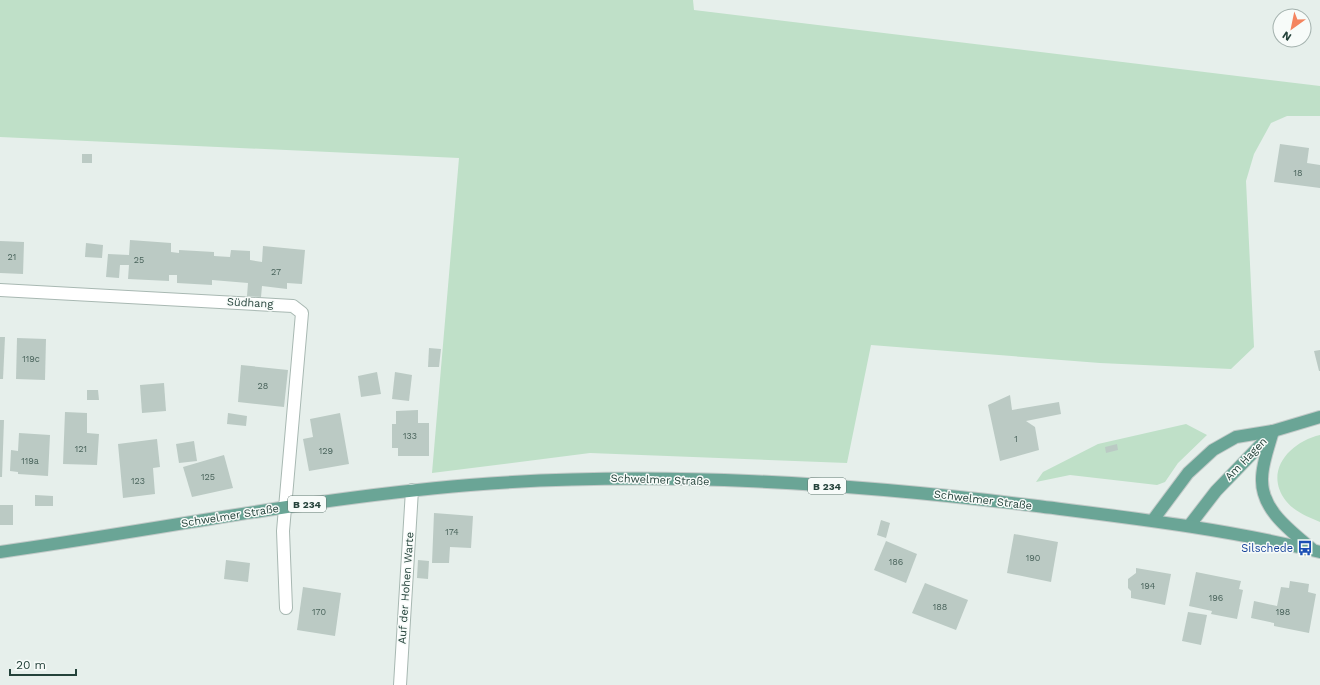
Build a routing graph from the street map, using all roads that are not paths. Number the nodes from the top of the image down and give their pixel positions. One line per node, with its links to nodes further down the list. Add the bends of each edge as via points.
1 (0, 290): 5 (street, Südhang, via 293,306 302,313)
2 (1320, 417): 3 (main road, Am Hagen)
3 (1273, 431): 6 (main road, via 1236,437 1213,450 1188,473); 7 (main road, Am Hagen, via 1216,491); 9 (main road, via 1262,479 1264,491 1280,522)
4 (412, 490): 5 (main road, Schwelmer Straße / B 234); 6 (main road, Schwelmer Straße / B 234, via 617,478 784,484 939,494); 11 (street, Auf der Hohen Warte)
5 (286, 507): 8 (main road, Schwelmer Straße / B 234); 10 (street, via 283,531)
6 (1153, 520): 7 (main road, Schwelmer Straße / B 234)
7 (1189, 526): 9 (main road, Schwelmer Straße / B 234)
8 (0, 552)
9 (1318, 552)
10 (286, 608)
11 (400, 685)

